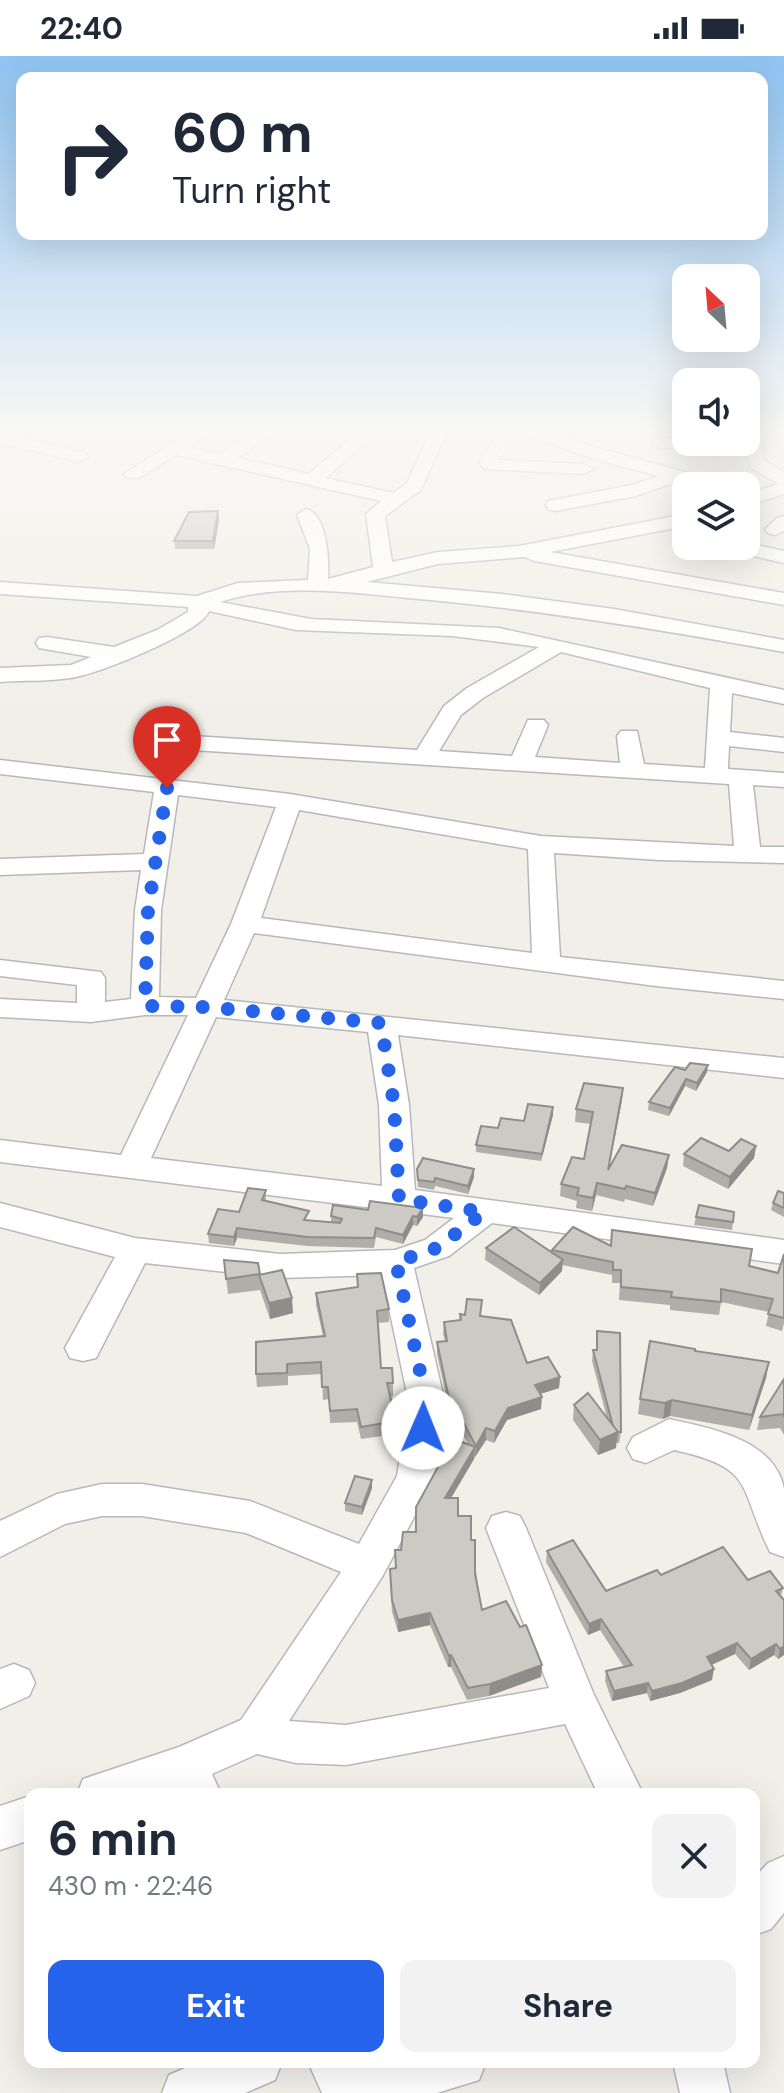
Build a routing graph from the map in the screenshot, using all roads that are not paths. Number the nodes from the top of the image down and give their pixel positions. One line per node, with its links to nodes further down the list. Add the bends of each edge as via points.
1 (309, 522): 10 (street)
2 (374, 522): 9 (street)
3 (672, 524): 4 (street)
4 (650, 529): 5 (street); 6 (street)
5 (672, 533)
6 (519, 552): 9 (street, via 456,555); 12 (street)
7 (760, 552): 8 (street)
8 (784, 557)
9 (383, 570): 10 (street)
10 (328, 585): 14 (street, via 238,589); 15 (street, via 516,602)
11 (0, 588): 14 (street)
12 (726, 590): 13 (street); 15 (street)
13 (784, 599)
14 (198, 602): 17 (street, via 309,625 428,627); 19 (street, via 199,614 189,623)
15 (705, 633): 18 (street); 20 (street)
16 (47, 643): 19 (street)
17 (558, 645): 20 (street); 29 (street, via 452,711)
18 (784, 646)
19 (115, 654): 21 (street, via 74,671)
20 (666, 672): 22 (street)
21 (0, 675)
22 (721, 686): 23 (street); 26 (street)
23 (784, 697)
24 (536, 725): 30 (street)
25 (629, 736): 32 (street)
26 (716, 738): 28 (street); 33 (street)
27 (160, 741): 29 (street)
28 (784, 745)
29 (424, 757): 30 (street)
30 (520, 765): 32 (street)
31 (0, 767): 35 (street)
32 (633, 771): 33 (street)
33 (728, 778): 34 (street); 38 (street)
34 (784, 780)
35 (167, 788): 36 (street); 40 (street)
36 (290, 801): 37 (street); 42 (street)
37 (541, 844): 38 (street); 43 (street)
38 (748, 854): 39 (street)
39 (784, 855)
40 (154, 861): 41 (street); 46 (street)
41 (0, 867)
42 (245, 924): 43 (street); 47 (street)
43 (546, 963): 45 (street)
44 (0, 968): 49 (street, via 91,978)
45 (784, 990)
46 (145, 1006): 47 (street); 49 (street)
47 (206, 1007): 50 (street); 53 (street)
48 (0, 1008): 49 (street)
49 (91, 1013)
50 (381, 1023): 51 (street); 54 (street, via 394,1105)
51 (784, 1068)
52 (0, 1151): 53 (street)
53 (130, 1169): 54 (street)
54 (399, 1199): 55 (street)
55 (484, 1212): 58 (street); 59 (street, via 437,1248)
56 (0, 1215): 57 (street)
57 (135, 1250): 59 (street, via 280,1266); 60 (street)
58 (784, 1252)
59 (396, 1262): 65 (street, via 427,1403 416,1478)
60 (83, 1348)
61 (646, 1448): 64 (street, via 669,1434 717,1444 754,1467 771,1496)
62 (506, 1528): 66 (street)
63 (0, 1540): 65 (street, via 57,1510 102,1500 142,1500 250,1517)
64 (784, 1540)
65 (368, 1565): 67 (street)
66 (576, 1702): 67 (street, via 346,1745 296,1743); 70 (street)
67 (256, 1734): 68 (street)
68 (192, 1779): 69 (street)
69 (136, 1788)
70 (618, 1788)
71 (24, 1820): 72 (street)
72 (0, 1828)
73 (784, 1879): 74 (street)
74 (760, 1905)
75 (243, 2068): 79 (street)
76 (426, 2068): 78 (street)
77 (699, 2068): 80 (street)
78 (343, 2082)
79 (187, 2093)
80 (705, 2093)

